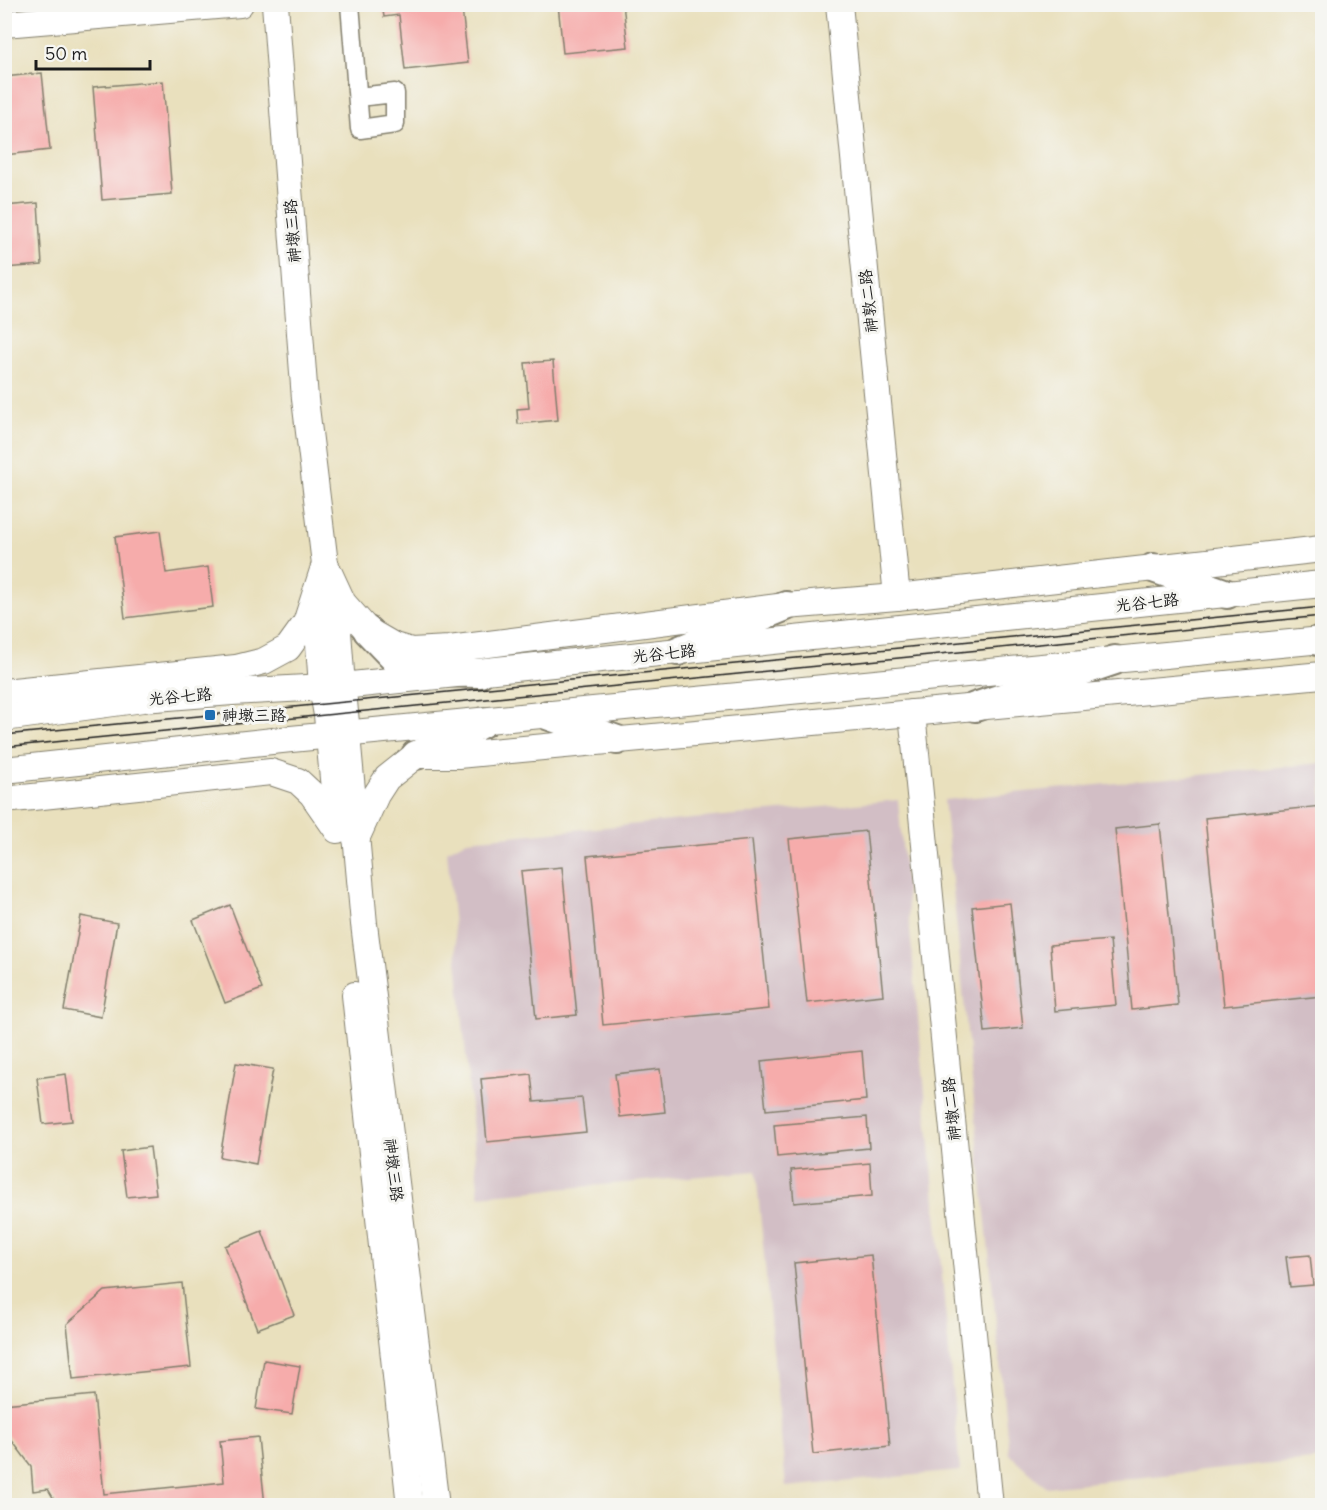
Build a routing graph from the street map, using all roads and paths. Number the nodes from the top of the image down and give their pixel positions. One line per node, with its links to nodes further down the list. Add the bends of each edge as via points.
1 (240, 4): 5 (street)
2 (275, 4): 9 (street, 神墩三路, via 305,399)
3 (350, 4): 6 (street)
4 (839, 4): 12 (street, 神敦二路)
5 (4, 24)
6 (358, 97)
7 (1323, 549): 8 (street)
8 (1153, 568): 11 (main road); 12 (street)
9 (325, 581): 14 (street); 16 (street, via 306,622); 22 (street, 神墩三路)
10 (1323, 584): 11 (street, 光谷七路)
11 (1227, 594): 17 (street, 光谷七路)
12 (897, 597): 13 (street)
13 (786, 606): 14 (street, via 411,651); 17 (main road)
14 (368, 631): 19 (main road, via 396,660 429,672)
15 (1321, 641): 18 (street)
16 (288, 648): 21 (street, via 264,661 236,668); 24 (street, via 264,677)
17 (678, 651): 19 (street, 光谷七路)
18 (1115, 660): 26 (main road); 28 (street)
19 (480, 673): 22 (street, 光谷七路)
20 (1323, 675): 26 (street)
21 (65, 686): 23 (street); 25 (street)
22 (332, 687): 24 (street, 光谷七路); 31 (street, 神墩三路)
23 (4, 692)
24 (232, 692): 25 (street, 光谷七路)
25 (143, 699): 29 (street, 光谷七路)
26 (975, 707): 27 (street)
27 (912, 713): 32 (street); 43 (street, 神墩二路)
28 (547, 716): 30 (street); 32 (main road)
29 (4, 718)
30 (484, 722): 31 (street); 34 (main road)
31 (338, 735): 33 (street); 40 (street, 神墩三路)
32 (617, 740): 34 (street, via 458,755)
33 (185, 751): 35 (street); 37 (street, via 238,760)
34 (416, 755): 40 (street, via 387,778)
35 (30, 767): 36 (street); 38 (street)
36 (4, 770)
37 (271, 772): 39 (street); 40 (street, via 298,781)
38 (4, 778)
39 (4, 800)
40 (347, 835): 41 (street, 神墩三路); 42 (street, 神墩三路, via 364,924)
41 (410, 1506)
42 (436, 1506)
43 (990, 1506)

